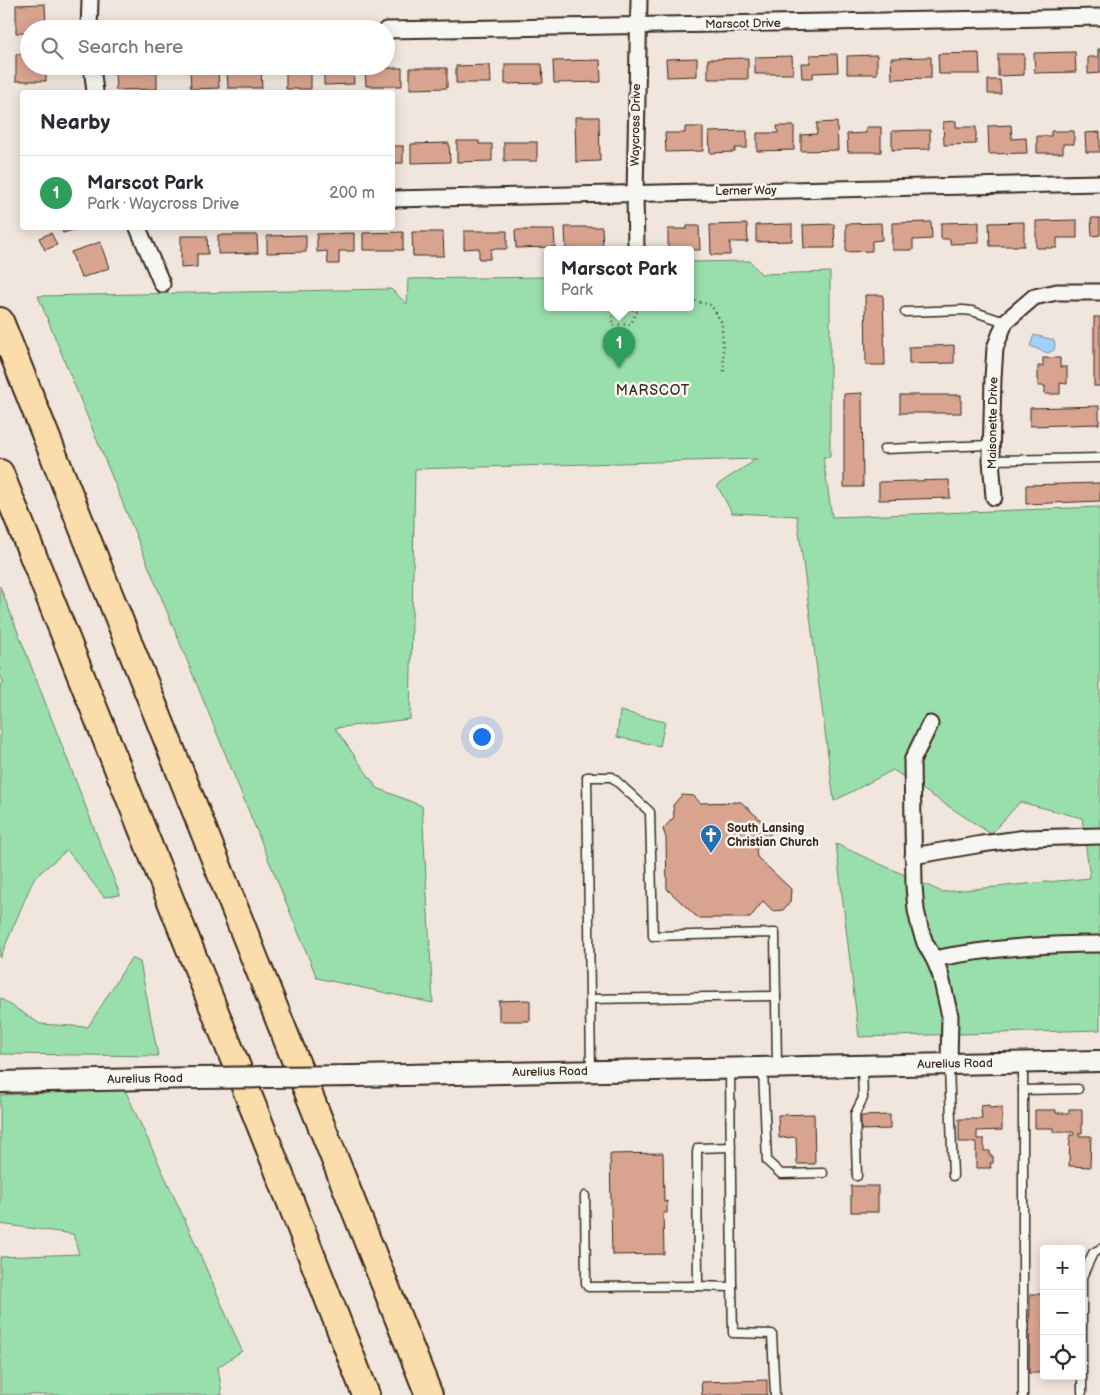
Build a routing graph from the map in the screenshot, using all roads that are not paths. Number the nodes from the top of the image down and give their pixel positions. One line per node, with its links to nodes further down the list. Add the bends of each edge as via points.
1 (90, 0): 4 (street)
2 (639, 0): 5 (street, Waycross Drive)
3 (1100, 17): 5 (street, Marscot Drive)
4 (89, 20)
5 (639, 26): 6 (street, Marscot Drive); 10 (street, Waycross Drive)
6 (395, 30)
7 (93, 75): 8 (street)
8 (94, 90)
9 (1100, 183): 10 (street, Lerner Way)
10 (635, 194): 11 (street, Lerner Way); 13 (street, Waycross Drive)
11 (395, 199)
12 (139, 230): 14 (street)
13 (636, 246)
14 (162, 284)
15 (1100, 292): 17 (street, via 1057,292 1034,297)
16 (905, 312): 17 (lane, via 963,310)
17 (1005, 322): 20 (street, Maisonette Drive, via 995,348)
18 (1, 324): 51 (highway)
19 (884, 449): 20 (lane)
20 (991, 452): 21 (lane); 23 (street, Maisonette Drive)
21 (1100, 458)
22 (0, 473): 50 (highway)
23 (994, 497)
24 (930, 724): 26 (street, via 912,761)
25 (1100, 836): 26 (street, via 1026,838)
26 (913, 856): 28 (street, via 916,910 925,943)
27 (1100, 944): 28 (street, via 976,951)
28 (934, 959): 33 (street, via 950,1016)
29 (776, 996): 30 (lane); 30 (lane, via 774,933 653,936 650,812 612,777 587,777); 36 (lane)
30 (590, 999): 37 (lane)
31 (1100, 1061): 32 (street, Aurelius Road)
32 (1023, 1062): 33 (street, Aurelius Road); 40 (lane)
33 (949, 1064): 34 (street, Aurelius Road); 44 (lane)
34 (862, 1066): 36 (street, Aurelius Road); 43 (lane, via 863,1098 855,1114)
35 (730, 1068): 36 (street, Aurelius Road); 37 (street, Aurelius Road); 41 (lane)
36 (770, 1068): 42 (lane, via 767,1161 781,1174)
37 (591, 1071): 38 (street, Aurelius Road, bridge)
38 (0, 1082)
39 (1078, 1089): 40 (lane)
40 (1023, 1090): 53 (lane)
41 (731, 1148): 47 (lane); 48 (lane, via 698,1148)
42 (823, 1173)
43 (857, 1176)
44 (953, 1176)
45 (585, 1196): 48 (lane, via 588,1287)
46 (1100, 1249): 49 (lane, via 1093,1253 1082,1277)
47 (732, 1285): 48 (lane); 52 (lane, via 734,1333 772,1334)
48 (698, 1286)
49 (1082, 1392)
50 (366, 1395)
51 (429, 1395)
52 (775, 1395)
53 (1022, 1395)

